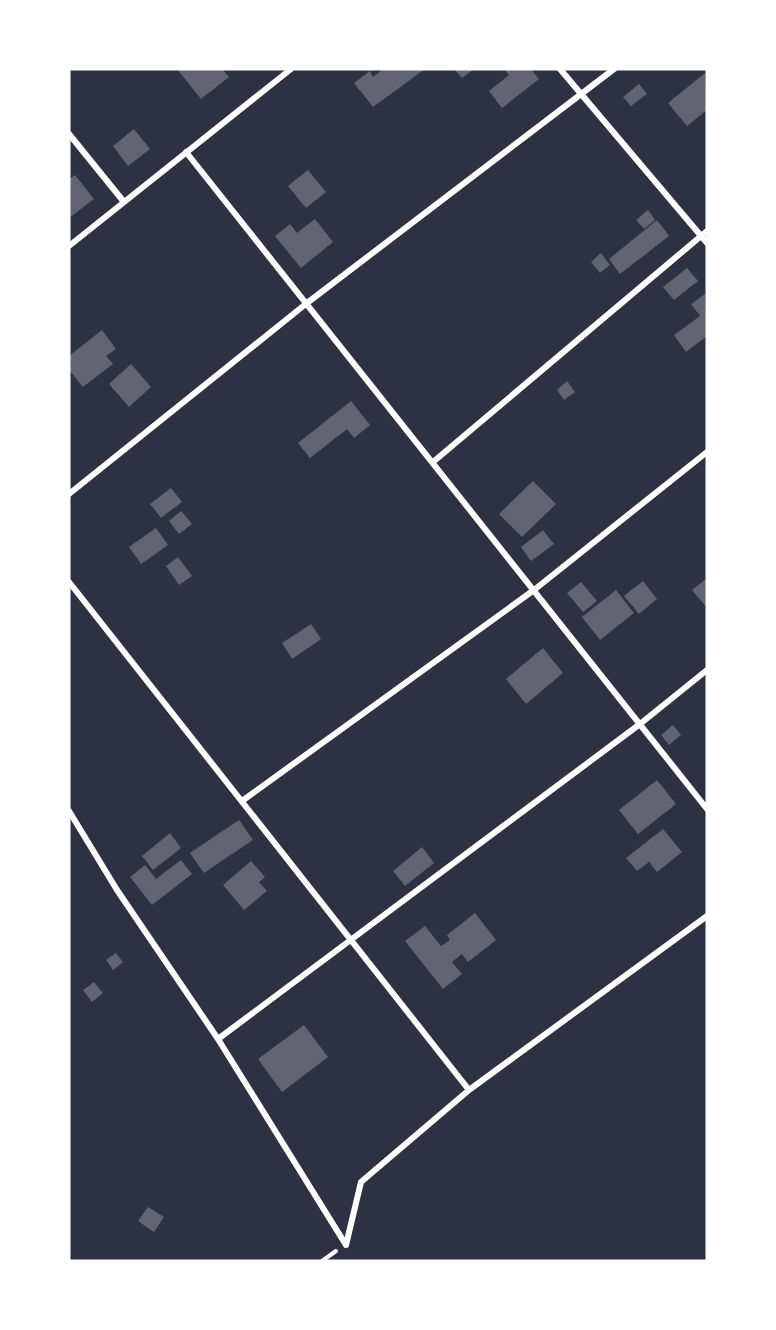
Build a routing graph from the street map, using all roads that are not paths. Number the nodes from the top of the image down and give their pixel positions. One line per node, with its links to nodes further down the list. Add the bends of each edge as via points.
1 (291, 69): 6 (street)
2 (560, 69): 4 (street)
3 (614, 69): 4 (street)
4 (582, 95): 9 (street); 12 (street)
5 (69, 134): 7 (street)
6 (186, 152): 7 (street); 12 (street)
7 (124, 202): 11 (street)
8 (707, 231): 9 (street)
9 (701, 236): 10 (street); 14 (street)
10 (707, 243)
11 (69, 246)
12 (307, 303): 14 (street); 15 (street)
13 (707, 452): 17 (street)
14 (433, 462): 17 (street)
15 (69, 494)
16 (69, 582): 20 (street)
17 (534, 590): 19 (street); 20 (street)
18 (707, 670): 19 (street)
19 (640, 724): 21 (street); 24 (street)
20 (242, 801): 24 (street)
21 (707, 809)
22 (69, 812): 25 (street)
23 (707, 915): 26 (street)
24 (351, 940): 25 (street); 26 (street)
25 (218, 1039): 26 (street, via 346,1245 361,1182)
26 (469, 1090)

